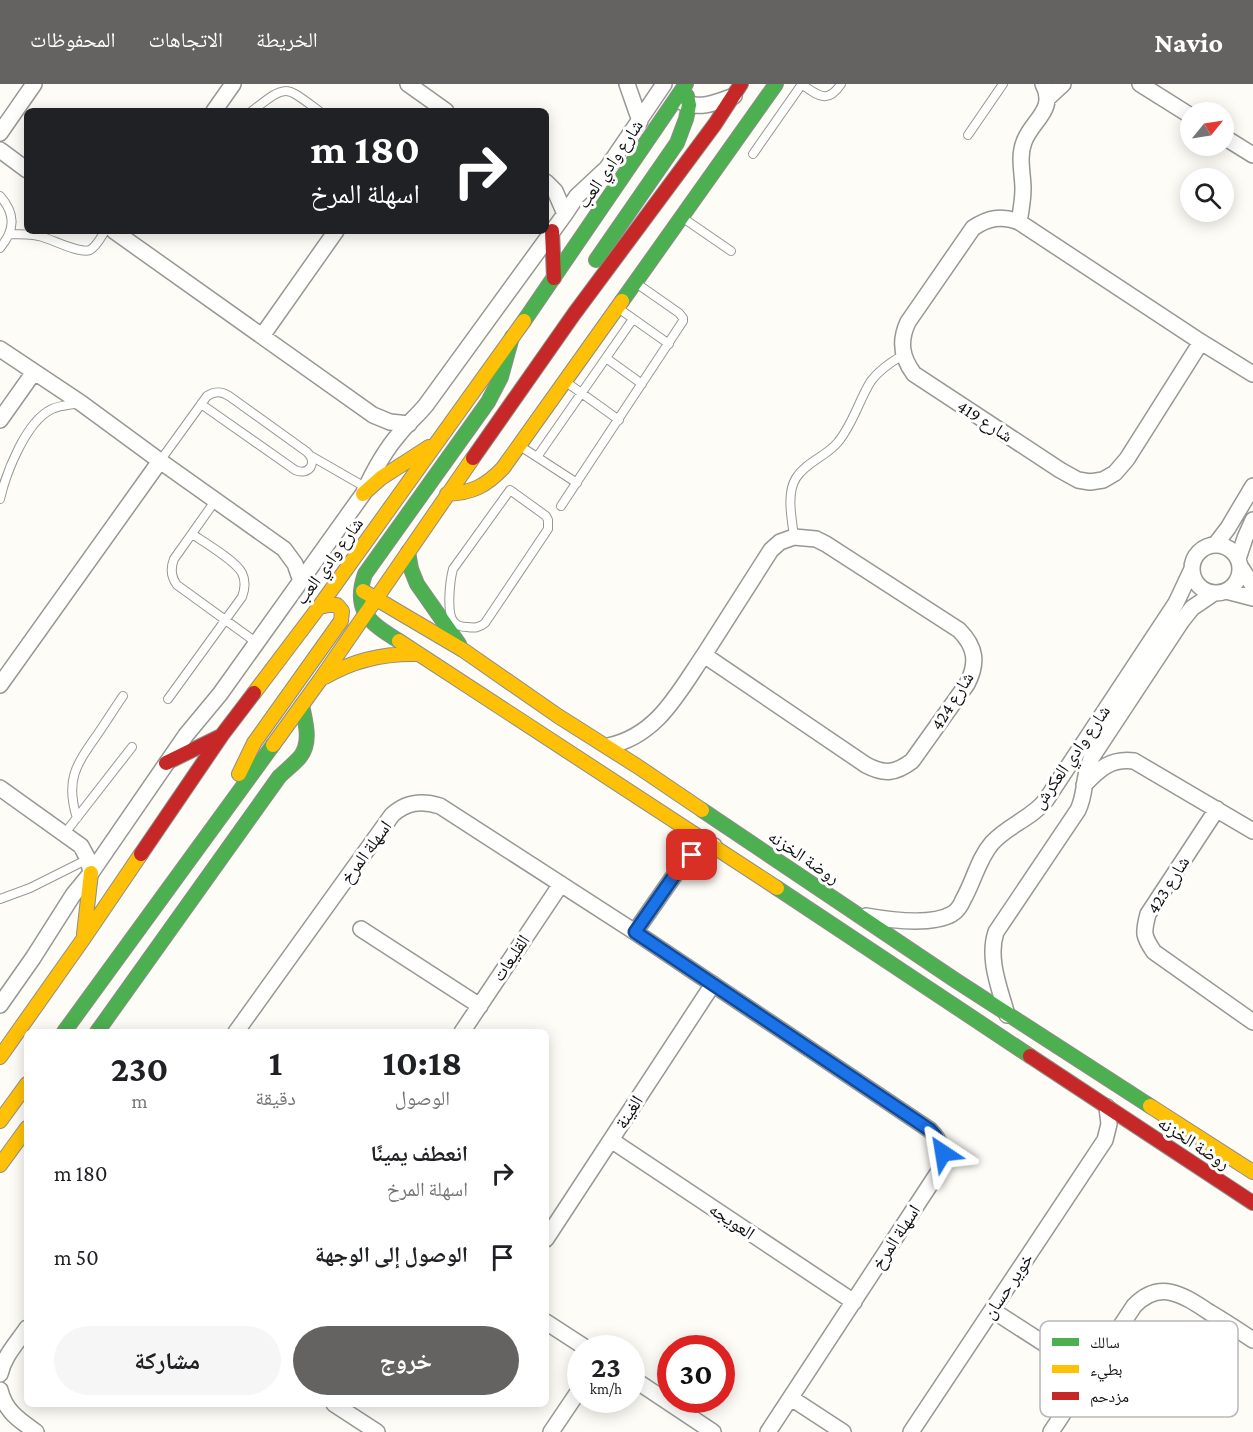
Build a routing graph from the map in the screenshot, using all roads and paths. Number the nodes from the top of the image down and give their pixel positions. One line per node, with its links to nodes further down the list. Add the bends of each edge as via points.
1 (34, 84): 20 (street)
2 (233, 84): 15 (street)
3 (408, 84): 14 (street)
4 (627, 84): 19 (street)
5 (776, 84): 32 (street)
6 (802, 84): 7 (lane, via 825,97 835,93); 24 (lane)
7 (841, 84)
8 (1003, 84): 21 (lane)
9 (1063, 84): 13 (street)
10 (1140, 84): 18 (street)
11 (674, 90): 12 (street, via 707,105); 19 (street); 41 (street, شارع وادي العب); 44 (street, via 684,125 677,142 590,270)
12 (737, 90): 44 (street)
13 (1045, 91): 33 (street, via 1044,111 1028,133 1022,150)
14 (425, 105)
15 (216, 108)
16 (256, 108): 17 (lane, via 284,90)
17 (315, 108)
18 (1180, 109)
19 (640, 121): 29 (street, via 607,168)
20 (0, 133)
21 (968, 135)
22 (1234, 143): 25 (street)
23 (0, 150): 26 (street)
24 (753, 154)
25 (1253, 155)
26 (24, 168)
27 (549, 183): 29 (street)
28 (549, 184): 31 (street)
29 (582, 190): 31 (street)
30 (0, 196): 35 (lane, via 12,216)
31 (565, 214): 34 (street)
32 (681, 217): 40 (lane); 42 (street)
33 (1019, 222): 48 (street); 51 (street, via 996,217 973,228 908,322 901,343)
34 (552, 231): 41 (street); 63 (street, via 426,405)
35 (10, 234): 36 (lane, via 38,236 78,251 94,247); 39 (lane)
36 (103, 234)
37 (123, 234): 46 (street)
38 (334, 234): 46 (street)
39 (0, 248)
40 (731, 251)
41 (554, 278): 47 (street, شارع وادي العب)
42 (635, 282): 43 (street); 49 (lane, via 683,318)
43 (617, 308): 45 (lane); 55 (street)
44 (574, 314): 75 (street)
45 (633, 319): 49 (lane); 52 (lane)
46 (262, 336): 60 (street)
47 (512, 337): 64 (street, شارع وادي العب); 91 (street, via 501,377 488,402 369,567)
48 (1201, 342): 51 (street, شارع 419, via 1127,459 1115,473 1090,482 1060,470 922,380 907,365); 54 (street)
49 (669, 344): 56 (lane)
50 (0, 349): 53 (street)
51 (903, 354): 81 (lane, via 871,382 839,441 796,478 792,489)
52 (606, 358): 56 (lane); 57 (lane)
53 (34, 372): 58 (street); 61 (street)
54 (1253, 374)
55 (565, 381): 57 (lane); 65 (street)
56 (642, 384): 62 (lane)
57 (582, 393): 62 (lane); 68 (lane)
58 (81, 403): 69 (street); 76 (lane, via 52,409 38,421 11,464)
59 (201, 404): 67 (lane, via 212,393 222,392); 67 (lane, via 295,470 306,472 311,468); 69 (lane)
60 (373, 415): 63 (street); 66 (street)
61 (0, 420)
62 (619, 420): 71 (lane)
63 (408, 424): 66 (street)
64 (440, 440): 74 (street); 90 (street, شارع وادي العب)
65 (519, 445): 68 (lane); 70 (street)
66 (389, 447): 74 (street)
67 (311, 456): 74 (lane)
68 (537, 457): 71 (lane)
69 (160, 462): 77 (street); 103 (street)
70 (494, 478): 73 (lane); 75 (street, via 473,491)
71 (577, 483): 78 (lane)
72 (1253, 486): 82 (street)
73 (510, 490): 73 (lane, via 546,516 548,529 485,623 476,628 460,626 450,615 453,569)
74 (365, 491): 84 (street)
75 (447, 494): 85 (street)
76 (0, 499)
77 (215, 501): 80 (lane); 83 (street)
78 (561, 506)
79 (1253, 520): 86 (street)
80 (192, 534): 97 (lane, via 242,573 242,597); 97 (lane, via 174,559 174,581)
81 (794, 537): 101 (street, via 771,550); 101 (street, شارع 424, via 826,544 959,630 971,646 972,675 912,761 895,771 875,770)
82 (1215, 545): 86 (street, via 1228,548); 87 (street, via 1196,555)
83 (284, 549): 84 (street, via 307,555); 88 (street)
84 (322, 551): 88 (street)
85 (408, 552): 93 (street); 99 (street, via 417,584)
86 (1239, 562): 89 (street); 92 (street, via 1237,581)
87 (1192, 569): 92 (street, via 1201,588); 129 (street, شارع وادي العكرش, via 1176,603 1052,791 1038,808 1001,834 985,851 957,909 926,920)
88 (301, 581): 98 (street)
89 (1253, 586)
90 (331, 589): 91 (street, روضة الخزنه); 95 (street, شارع وادي العب)
91 (360, 590): 93 (street, روضة الخزنه); 96 (street)
92 (1220, 592): 94 (street); 115 (street, via 1192,608 1181,622 1092,757)
93 (376, 598): 96 (street); 99 (street, روضة الخزنه)
94 (1253, 598)
95 (319, 607): 109 (street, شارع وادي العب); 117 (street, via 340,607 341,621 254,743)
96 (365, 615): 100 (street, روضة الخزنه); 102 (street)
97 (225, 621): 98 (lane); 105 (lane)
98 (256, 643): 113 (street)
99 (464, 650): 107 (street, روضة الخزنه)
100 (420, 654): 102 (street, via 368,658); 110 (street, روضة الخزنه)
101 (704, 655): 108 (street, via 662,715)
102 (320, 680): 106 (street)
103 (0, 685)
104 (123, 696): 119 (lane, via 74,772 72,795)
105 (168, 699)
106 (302, 705): 117 (street); 137 (street, via 307,741 301,757 279,777)
107 (558, 716): 110 (street); 111 (street, روضة الخزنه)
108 (639, 734): 111 (street); 114 (street, via 634,746)
109 (222, 735): 113 (street); 132 (street, شارع وادي العب)
110 (546, 736): 120 (street, روضة الخزنه)
111 (608, 746): 114 (street, روضة الخزنه)
112 (132, 747): 119 (lane)
113 (166, 763): 123 (street)
114 (637, 766): 129 (street, روضة الخزنه)
115 (1084, 785): 118 (street, via 1107,765 1125,759); 138 (street, via 1078,810 996,932 993,954)
116 (0, 788): 122 (street)
117 (226, 809): 133 (street)
118 (1217, 809): 121 (street); 139 (street, شارع 423, via 1148,914 1145,939 1154,952)
119 (77, 818): 122 (lane)
120 (684, 827): 124 (street, روضة الخزنه); 126 (street)
121 (1253, 831)
122 (65, 833): 125 (street)
123 (110, 846): 125 (street); 125 (street, via 96,848)
124 (714, 846): 126 (street); 146 (street, روضة الخزنه)
125 (87, 859): 128 (lane); 132 (street); 135 (street, via 73,895)
126 (685, 860): 131 (street)
127 (561, 884): 131 (street, اسهلة المرخ); 136 (street, القليعات); 142 (street, اسهلة المرخ, via 440,806 423,802 406,805 392,815)
128 (0, 899)
129 (858, 915): 138 (street, روضة الخزنه)
130 (361, 929): 136 (street)
131 (635, 932): 134 (street, اسهلة المرخ)
132 (84, 938): 144 (street, شارع وادي العب)
133 (114, 964): 137 (street); 140 (street)
134 (713, 984): 150 (street, الغينة); 156 (street, اسهلة المرخ, via 930,1130 941,1144 941,1168)
135 (0, 1005)
136 (480, 1006): 143 (street, القليعات)
137 (115, 1007): 141 (street)
138 (1007, 1015): 153 (street, روضة الخزنه)
139 (1253, 1022)
140 (66, 1029)
141 (99, 1029)
142 (238, 1029)
143 (464, 1029)
144 (0, 1057)
145 (24, 1088): 147 (street)
146 (1107, 1107): 148 (street, روضة الخزنه); 151 (street, خوير حسان, via 1109,1124)
147 (0, 1121)
148 (1134, 1126): 151 (street); 154 (street, روضة الخزنه)
149 (24, 1132): 152 (street)
150 (611, 1140): 155 (street, الغينة); 156 (street, العويجه)
151 (1105, 1140): 157 (street, خوير حسان)
152 (0, 1165)
153 (1253, 1172)
154 (1253, 1203)
155 (549, 1234)
156 (854, 1302): 169 (street, اسهلة المرخ)
157 (992, 1310): 165 (street); 179 (street, خوير حسان)
158 (1124, 1321): 159 (street, via 1140,1300 1163,1291 1180,1294)
159 (1223, 1321)
160 (549, 1324): 163 (street)
161 (1238, 1331): 164 (street)
162 (24, 1332): 166 (street)
163 (567, 1336)
164 (1253, 1340)
165 (1040, 1341)
166 (0, 1372)
167 (645, 1387): 176 (street)
168 (0, 1390): 173 (street, via 6,1407)
169 (791, 1398): 177 (street, اسهلة المرخ); 178 (street)
170 (339, 1407): 174 (street)
171 (567, 1408): 175 (street)
172 (1060, 1417): 180 (street)
173 (36, 1432)
174 (377, 1432)
175 (551, 1432)
176 (712, 1432)
177 (768, 1432)
178 (843, 1432)
179 (911, 1432)
180 (1050, 1432)

